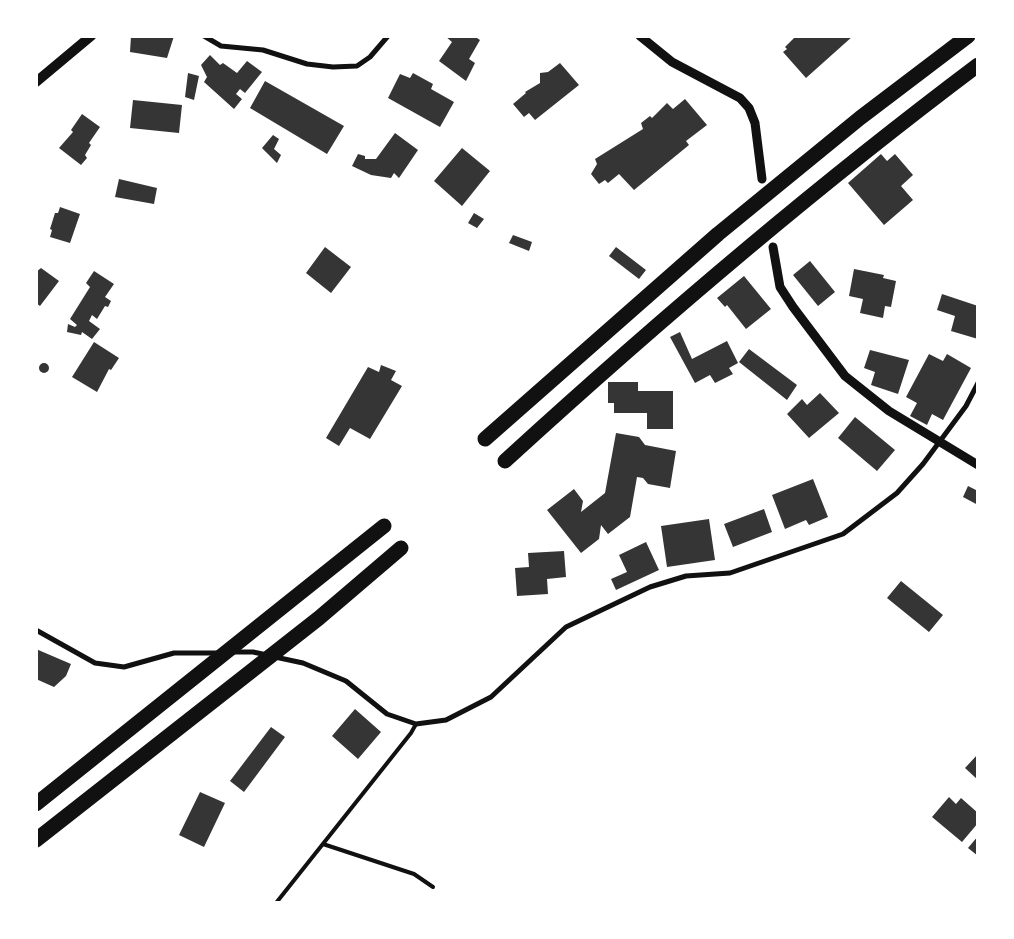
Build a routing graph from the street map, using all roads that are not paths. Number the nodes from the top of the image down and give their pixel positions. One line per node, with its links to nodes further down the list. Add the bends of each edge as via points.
1 (91, 36): 7 (main road)
2 (204, 36): 3 (street, via 221,46 263,50 307,64 333,67 357,66 370,57)
3 (388, 36)
4 (640, 36): 8 (street, via 672,62 740,98 750,108)
5 (968, 36): 11 (highway, via 860,118 718,234)
6 (978, 65): 13 (highway, via 734,258)
7 (36, 82)
8 (762, 179)
9 (773, 247): 12 (street, via 780,287 845,376 889,411)
10 (978, 383): 12 (street, via 966,406)
11 (485, 439)
12 (938, 442): 14 (street); 18 (street, via 897,493 843,534 730,573 686,576 650,587 566,627 491,697 446,720)
13 (505, 461)
14 (978, 465)
15 (384, 526): 19 (highway)
16 (401, 548): 20 (highway, via 319,618)
17 (36, 630): 18 (street, via 95,663 124,667 174,654 253,652 304,664 346,681 386,714)
18 (416, 724): 21 (lane)
19 (36, 804)
20 (36, 840)
21 (323, 844): 22 (lane, via 414,874); 23 (lane)
22 (433, 887)
23 (276, 903)

